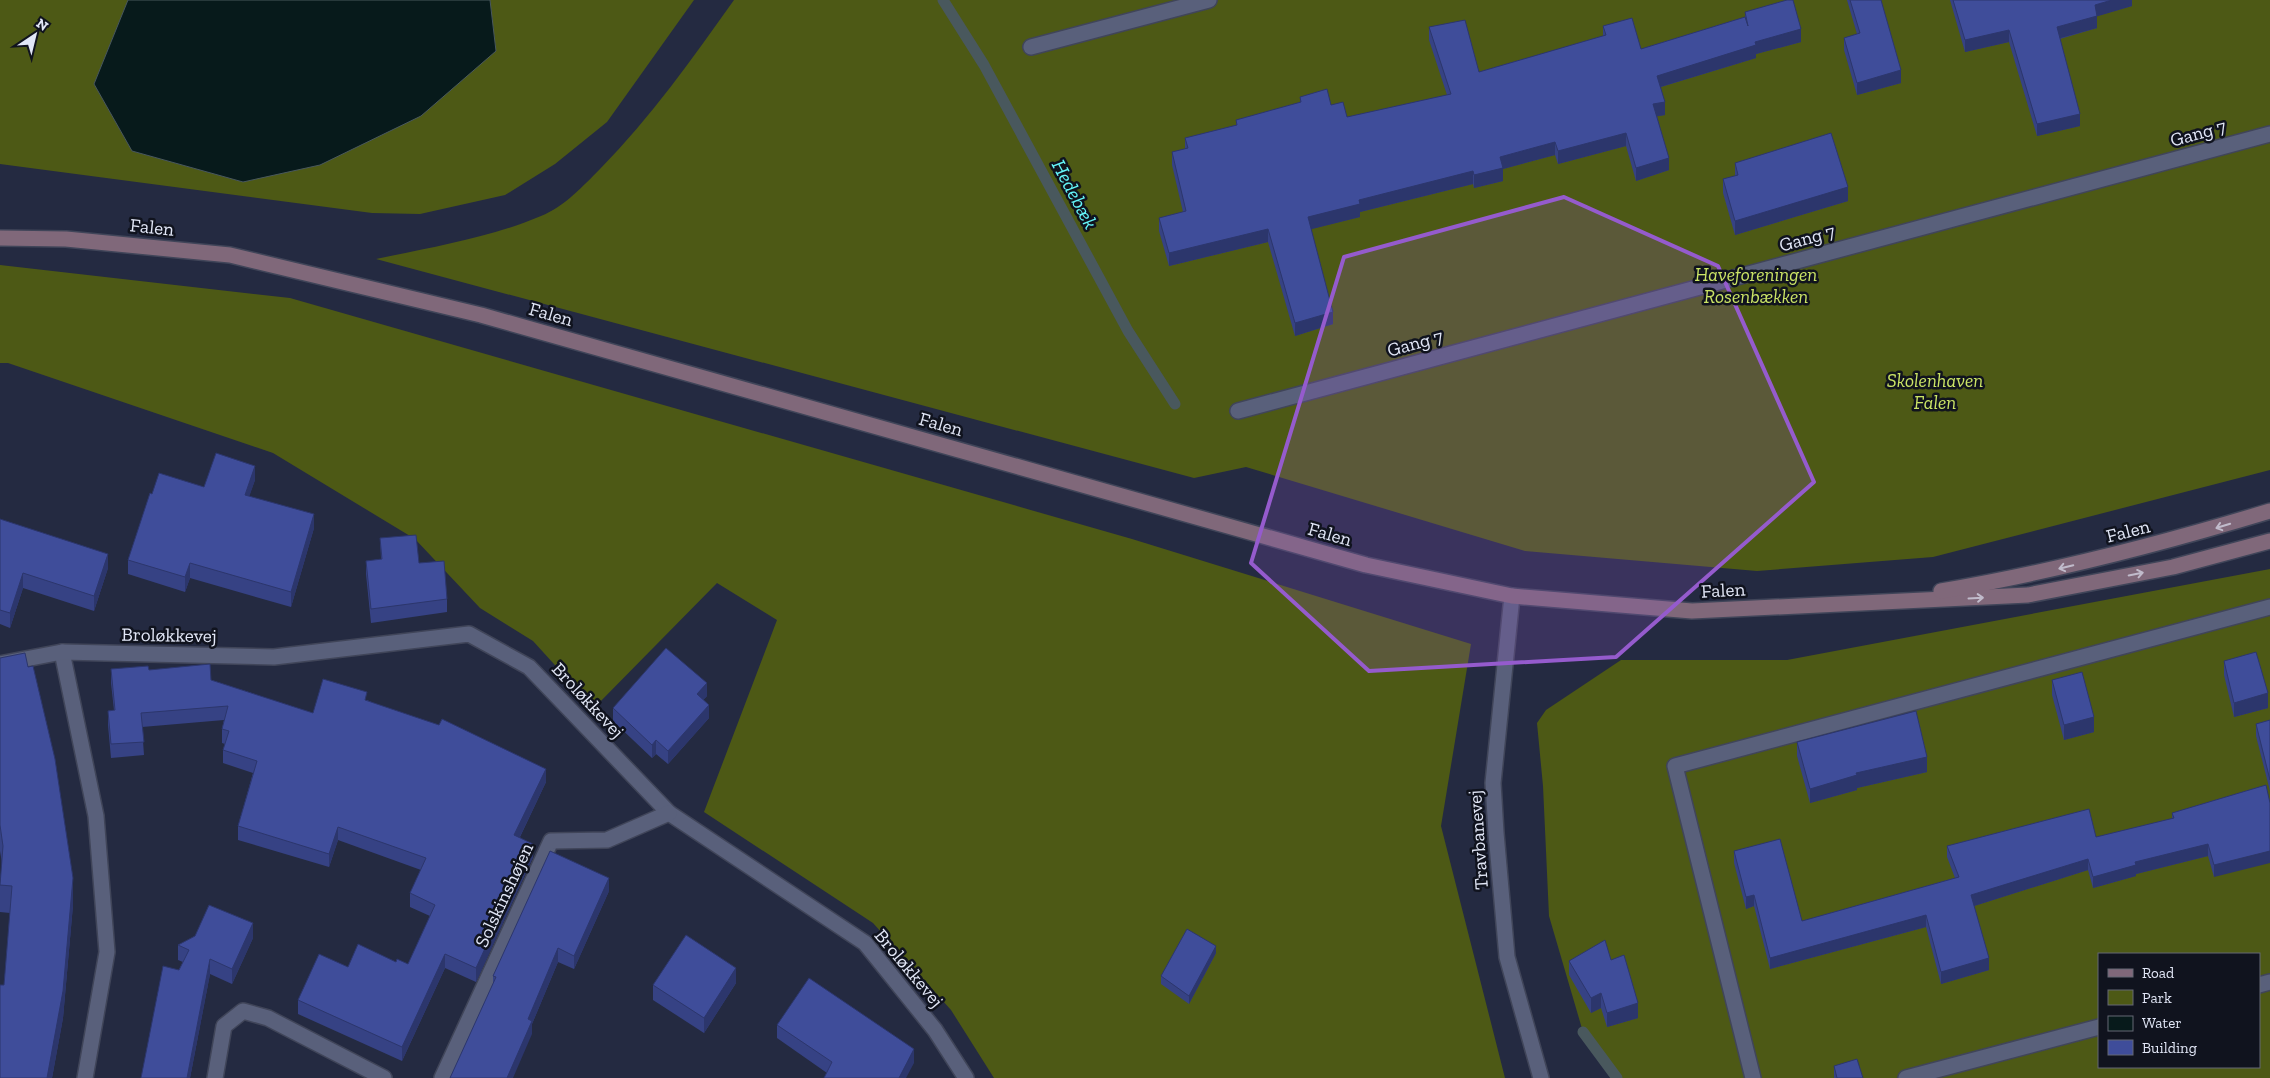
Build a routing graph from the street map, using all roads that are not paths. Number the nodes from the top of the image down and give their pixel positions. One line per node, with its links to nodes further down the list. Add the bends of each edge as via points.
1 (1208, 0): 2 (street)
2 (1030, 47)
3 (2270, 134): 5 (street, Gang 7)
4 (0, 238): 8 (street, Falen, via 66,239 230,255 481,314 1366,565)
5 (1238, 411)
6 (2270, 511): 9 (street, Falen, one-way to 9, via 2167,543 2025,577)
7 (2270, 541): 9 (street, Falen, one-way to 7, via 2028,596 2173,567)
8 (1512, 596): 9 (street, Falen, via 1692,611); 21 (street, Travbanevej, via 1493,783 1508,958)
9 (1875, 602)
10 (2270, 607): 22 (street, via 1675,766)
11 (62, 652): 12 (street, Broløkkevej); 13 (street, Broløkkevej, via 274,657 469,634 529,667); 16 (street, via 96,816 107,952)
12 (0, 664)
13 (668, 813): 19 (street, Solskinshøjen, via 608,840 551,841); 20 (street, Broløkkevej, via 865,943 935,1030)
14 (2098, 1027): 15 (street)
15 (1928, 1076): 23 (street)
16 (85, 1078)
17 (215, 1078): 18 (street, via 224,1026 244,1012 268,1018)
18 (384, 1078)
19 (442, 1078)
20 (966, 1078)
21 (1541, 1078)
22 (1753, 1078)
23 (1906, 1078)

